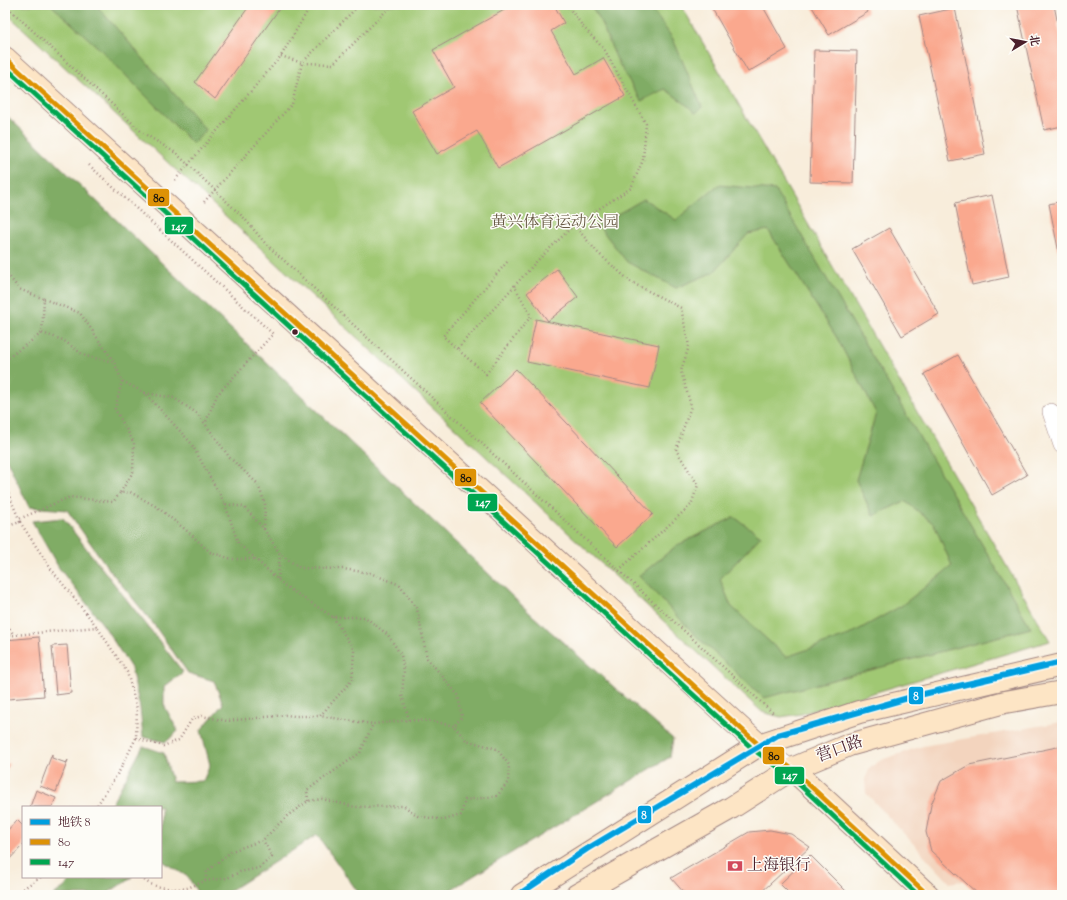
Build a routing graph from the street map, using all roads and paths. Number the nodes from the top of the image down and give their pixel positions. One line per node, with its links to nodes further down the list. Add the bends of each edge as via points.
1 (5, 5): 10 (path, via 143,133 176,153)
2 (311, 5): 6 (path)
3 (359, 5): 8 (path)
4 (567, 5): 14 (path, via 604,49 646,124 643,160 631,188)
5 (390, 7): 8 (path, via 333,64)
6 (281, 56): 8 (path); 10 (path)
7 (5, 58): 51 (street)
8 (302, 63): 12 (path, via 292,104)
9 (86, 162): 26 (path, via 272,334 216,395)
10 (188, 164): 11 (path); 12 (path)
11 (175, 180)
12 (215, 190): 13 (path); 36 (path, via 265,243)
13 (204, 202)
14 (574, 225): 17 (path); 36 (path, via 598,253 632,282 681,308 689,346 681,371 691,406 676,450 698,485 691,505)
15 (508, 261): 20 (path, via 443,336)
16 (5, 270): 18 (path, via 19,289)
17 (514, 285): 20 (path); 20 (path, via 531,316 486,374)
18 (44, 299): 19 (path); 22 (path, via 80,313)
19 (42, 333): 21 (path); 22 (path, via 63,340 85,356)
20 (457, 349)
21 (5, 360)
22 (114, 362): 23 (path)
23 (122, 381): 24 (path); 29 (path, via 115,408 134,443 133,472)
24 (145, 392): 26 (path, via 174,398 198,414); 30 (path, via 191,443)
25 (1050, 412): 27 (street)
26 (205, 424): 33 (path, via 230,458 258,484 265,504)
27 (1062, 445)
28 (5, 486): 31 (path)
29 (120, 493): 31 (path, via 113,502 70,497); 35 (path, via 130,492 157,507 210,552 232,559)
30 (225, 504): 33 (path, via 244,507); 35 (path, via 238,543)
31 (20, 520): 32 (path); 40 (path, via 51,569)
32 (5, 527)
33 (264, 529): 34 (path)
34 (280, 554): 37 (path); 49 (path, via 300,568 343,569 370,573 400,585 417,609 428,658 458,695 462,718)
35 (255, 559): 37 (path)
36 (619, 570): 45 (path)
37 (278, 579): 38 (path)
38 (333, 617): 46 (path, via 354,650 352,680); 47 (path, via 365,617 388,635 401,655 404,671 402,695)
39 (5, 622): 41 (path)
40 (97, 627): 41 (path); 50 (path, via 127,672 137,709)
41 (14, 635): 42 (path)
42 (5, 636)
43 (1062, 665): 51 (street, 营口路, via 859,712)
44 (1062, 692): 52 (street, 营口路, via 1005,702 849,745)
45 (774, 714)
46 (320, 716): 48 (path); 50 (path, via 285,715 227,721 202,716 192,719 179,740 163,746)
47 (408, 720): 48 (path); 49 (path, via 432,721)
48 (373, 724): 53 (path, via 360,753 307,790)
49 (454, 726): 53 (path, via 466,740 497,749 509,765 508,782 497,796 465,800 461,815 444,820 418,816 404,806 355,807 322,800)
50 (136, 738): 54 (path, via 120,770)
51 (759, 745): 52 (street); 60 (street, 营口路)
52 (792, 769): 61 (street, 营口路, via 731,808); 62 (street)
53 (308, 801): 55 (path, via 287,816)
54 (97, 806)
55 (263, 840): 58 (path, via 232,851 208,871); 58 (path, via 272,856 259,868 227,878)
56 (39, 878): 59 (path)
57 (143, 878): 58 (path, via 162,888 186,888)
58 (205, 881)
59 (13, 895)
60 (522, 895)
61 (577, 895)
62 (928, 895)

